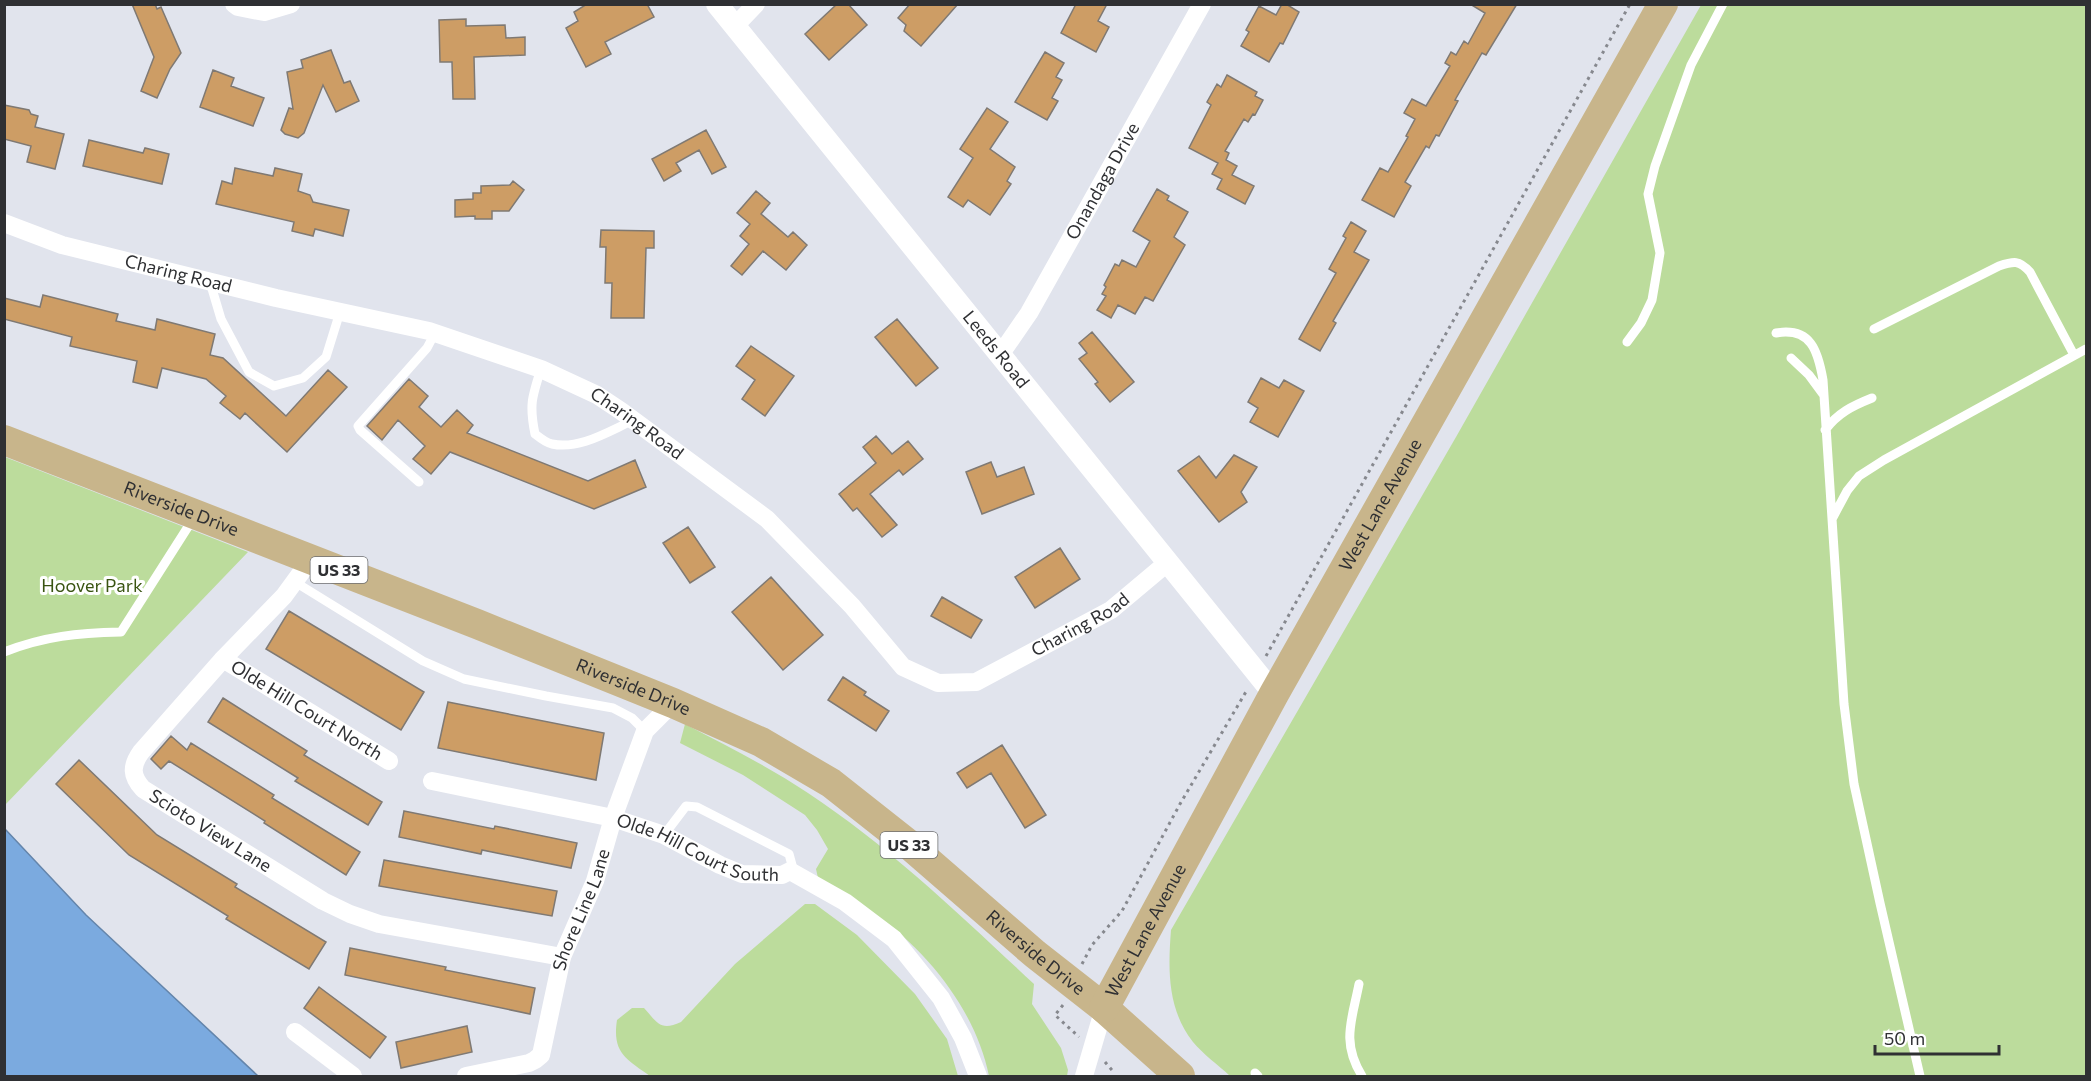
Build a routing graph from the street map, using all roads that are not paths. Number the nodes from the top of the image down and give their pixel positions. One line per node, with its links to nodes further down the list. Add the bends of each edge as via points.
1 (234, 4): 2 (street, via 264,12)
2 (291, 4)
3 (717, 4): 8 (street, Leeds Road)
4 (756, 4): 8 (street)
5 (1202, 4): 17 (street, Onandaga Drive, via 1029,313)
6 (1663, 4): 33 (main road, West Lane Avenue)
7 (1723, 4): 15 (lane, via 1691,65 1655,166 1648,194 1660,253 1652,300)
8 (734, 27): 17 (street, Leeds Road)
9 (4, 223): 10 (street, Charing Road, via 62,245)
10 (210, 282): 11 (street, Charing Road); 11 (lane, via 221,319 249,372 274,386 303,378 326,357)
11 (340, 312): 13 (street, Charing Road)
12 (1874, 329): 18 (lane, via 2012,262 2023,264 2030,272)
13 (435, 333): 20 (street, Charing Road); 26 (lane, via 427,348 358,426)
14 (1776, 333): 21 (lane, via 1787,331 1807,338 1820,364)
15 (1628, 342)
16 (2086, 349): 18 (lane)
17 (1000, 354): 29 (street, Leeds Road)
18 (2074, 355): 28 (lane, via 1859,476)
19 (1791, 358): 21 (lane)
20 (542, 369): 23 (street, Charing Road, via 597,395); 23 (lane, via 531,399 531,415 536,434 549,444 572,445)
21 (1823, 395): 24 (lane)
22 (1872, 398): 24 (lane, via 1847,408)
23 (634, 420): 29 (street, Charing Road, via 767,519 852,606 903,667 938,683 976,682 1111,610)
24 (1825, 429): 28 (lane)
25 (4, 440): 27 (main road, Riverside Drive / US 33)
26 (419, 482)
27 (196, 514): 30 (main road, Riverside Drive / US 33); 31 (lane, via 121,632 67,635 33,641)
28 (1831, 522): 51 (lane, via 1854,784)
29 (1167, 563): 33 (street, Leeds Road)
30 (303, 571): 32 (street, Scioto View Lane); 34 (main road, Riverside Drive / US 33); 35 (lane, via 338,610 433,665 464,679 613,708)
31 (4, 652)
32 (223, 659): 36 (street, Olde Hill Court North); 41 (street, Scioto View Lane, via 135,760 133,771 143,789 350,914 379,924)
33 (1266, 683): 43 (main road, West Lane Avenue)
34 (674, 702): 35 (street, Shore Line Lane); 43 (main road, Riverside Drive / US 33, via 761,742 831,783)
35 (645, 731): 38 (street, Shore Line Lane)
36 (389, 761)
37 (432, 781): 38 (street, Olde Hill Court South)
38 (613, 818): 39 (street, Olde Hill Court South); 41 (street, Shore Line Lane, via 595,881)
39 (664, 835): 40 (street, Olde Hill Court South, via 742,874 782,875); 40 (lane, via 686,806 697,807 789,854)
40 (790, 871): 47 (street, Olde Hill Court South, via 845,902 894,939 942,998)
41 (562, 957): 46 (street, Shore Line Lane, via 541,1055 529,1063)
42 (1359, 984): 50 (lane, via 1349,1038 1353,1061)
43 (1104, 1008): 48 (street); 49 (main road, Riverside Drive / US 33)
44 (295, 1032): 45 (street)
45 (352, 1077)
46 (466, 1077)
47 (978, 1077)
48 (1084, 1077)
49 (1180, 1077)
50 (1362, 1077)
51 (1920, 1077)

